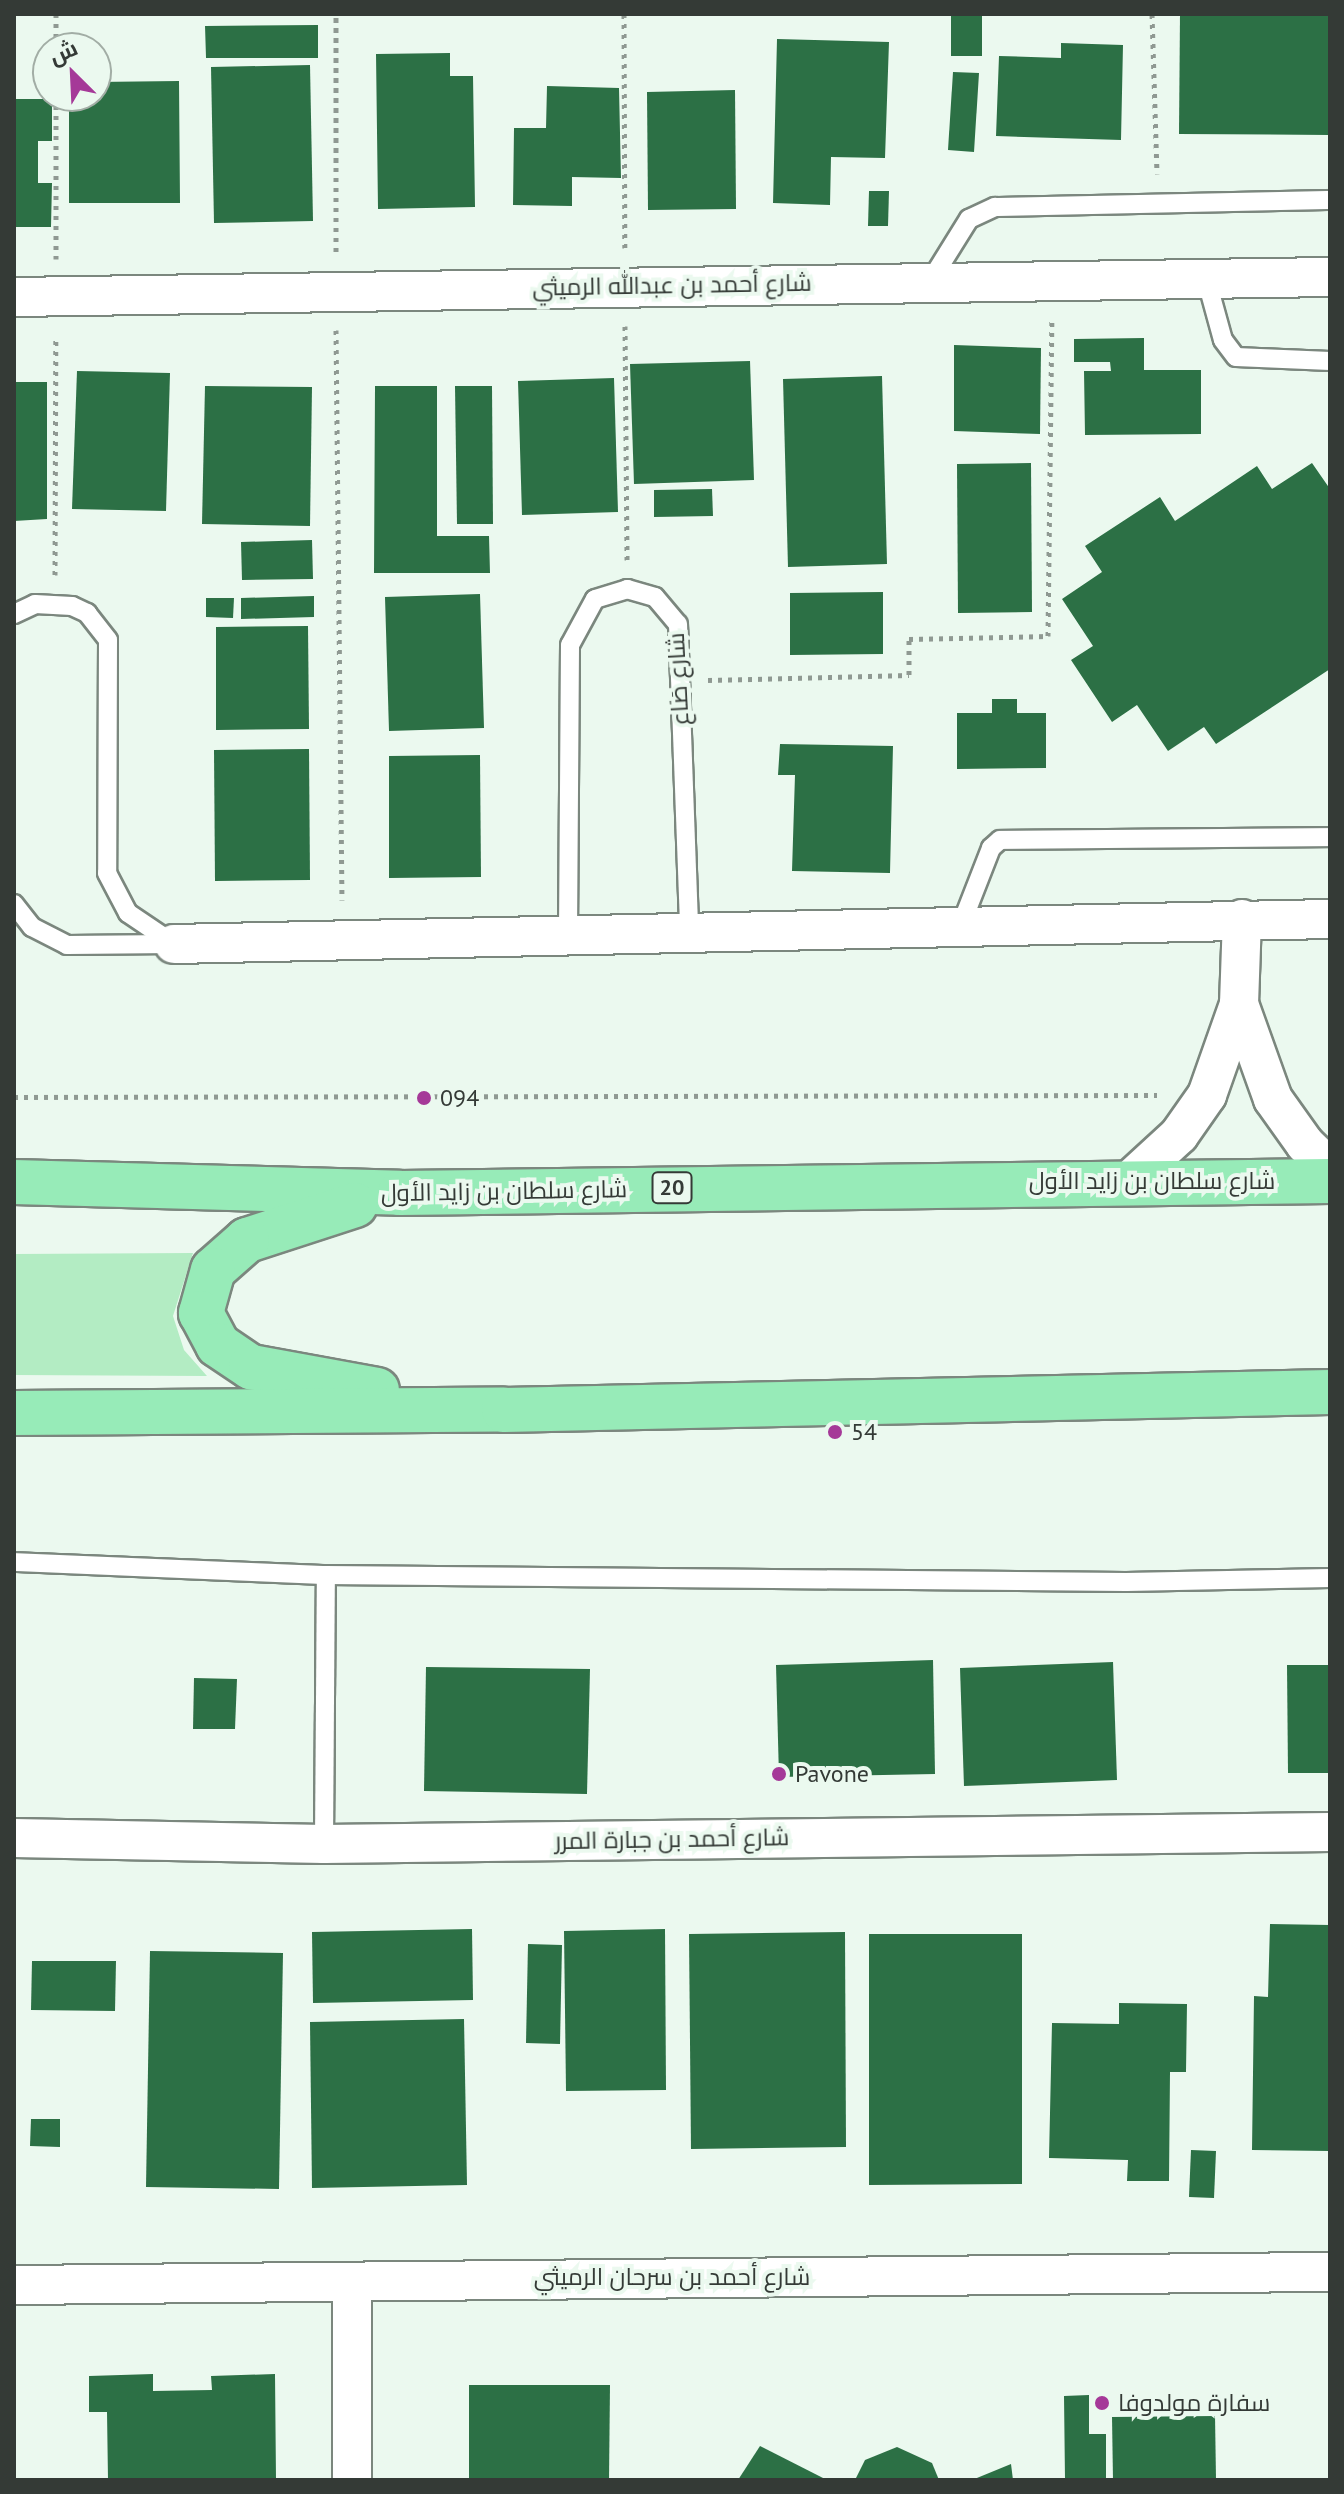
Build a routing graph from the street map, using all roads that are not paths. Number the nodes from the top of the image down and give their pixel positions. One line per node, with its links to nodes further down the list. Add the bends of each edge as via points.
1 (1330, 200): 4 (lane, via 995,207 969,219)
2 (1330, 277): 3 (street, شارع أحمد بن عبدالله الرميثي)
3 (1206, 278): 4 (street, شارع أحمد بن عبدالله الرميثي); 6 (lane, via 1223,340 1236,357)
4 (931, 280): 5 (street, شارع أحمد بن عبدالله الرميثي)
5 (14, 297)
6 (1330, 361)
7 (14, 614): 15 (lane, via 55,602 87,613 108,640 112,657 107,873 128,913)
8 (1330, 837): 12 (lane, via 1000,840 991,848)
9 (14, 904): 15 (lane, via 32,927 67,945)
10 (1242, 919): 11 (street); 12 (street); 16 (street)
11 (1330, 919)
12 (961, 925): 13 (street)
13 (689, 930): 14 (street); 14 (lane, شارع صَاع, via 678,624 655,597 627,589 595,599 570,645)
14 (568, 933): 15 (street)
15 (174, 944)
16 (1239, 1004): 17 (street, via 1273,1099); 18 (street, via 1207,1095 1179,1135)
17 (1330, 1168)
18 (1130, 1180): 19 (main road, شارع سلطان بن زايد الأول / 20); 21 (main road, شارع سلطان بن زايد الأول / 20)
19 (1330, 1181)
20 (14, 1182): 21 (main road, شارع سلطان بن زايد الأول / 20)
21 (400, 1193): 23 (main road, via 247,1240 213,1270 201,1313 218,1345 251,1367)
22 (1330, 1392): 23 (main road)
23 (504, 1410): 24 (main road)
24 (14, 1413)
25 (14, 1562): 26 (lane)
26 (326, 1575): 27 (lane, via 1110,1582); 30 (lane)
27 (1330, 1578)
28 (1330, 1832): 30 (street, شارع أحمد بن جبارة المرر)
29 (14, 1838): 30 (street, شارع أحمد بن جبارة المرر)
30 (324, 1844)
31 (1330, 2272): 33 (street, شارع أحمد بن سرحان الرميثي, via 481,2279)
32 (14, 2285): 33 (street, شارع أحمد بن سرحان الرميثي)
33 (352, 2285): 34 (street)
34 (352, 2480)

